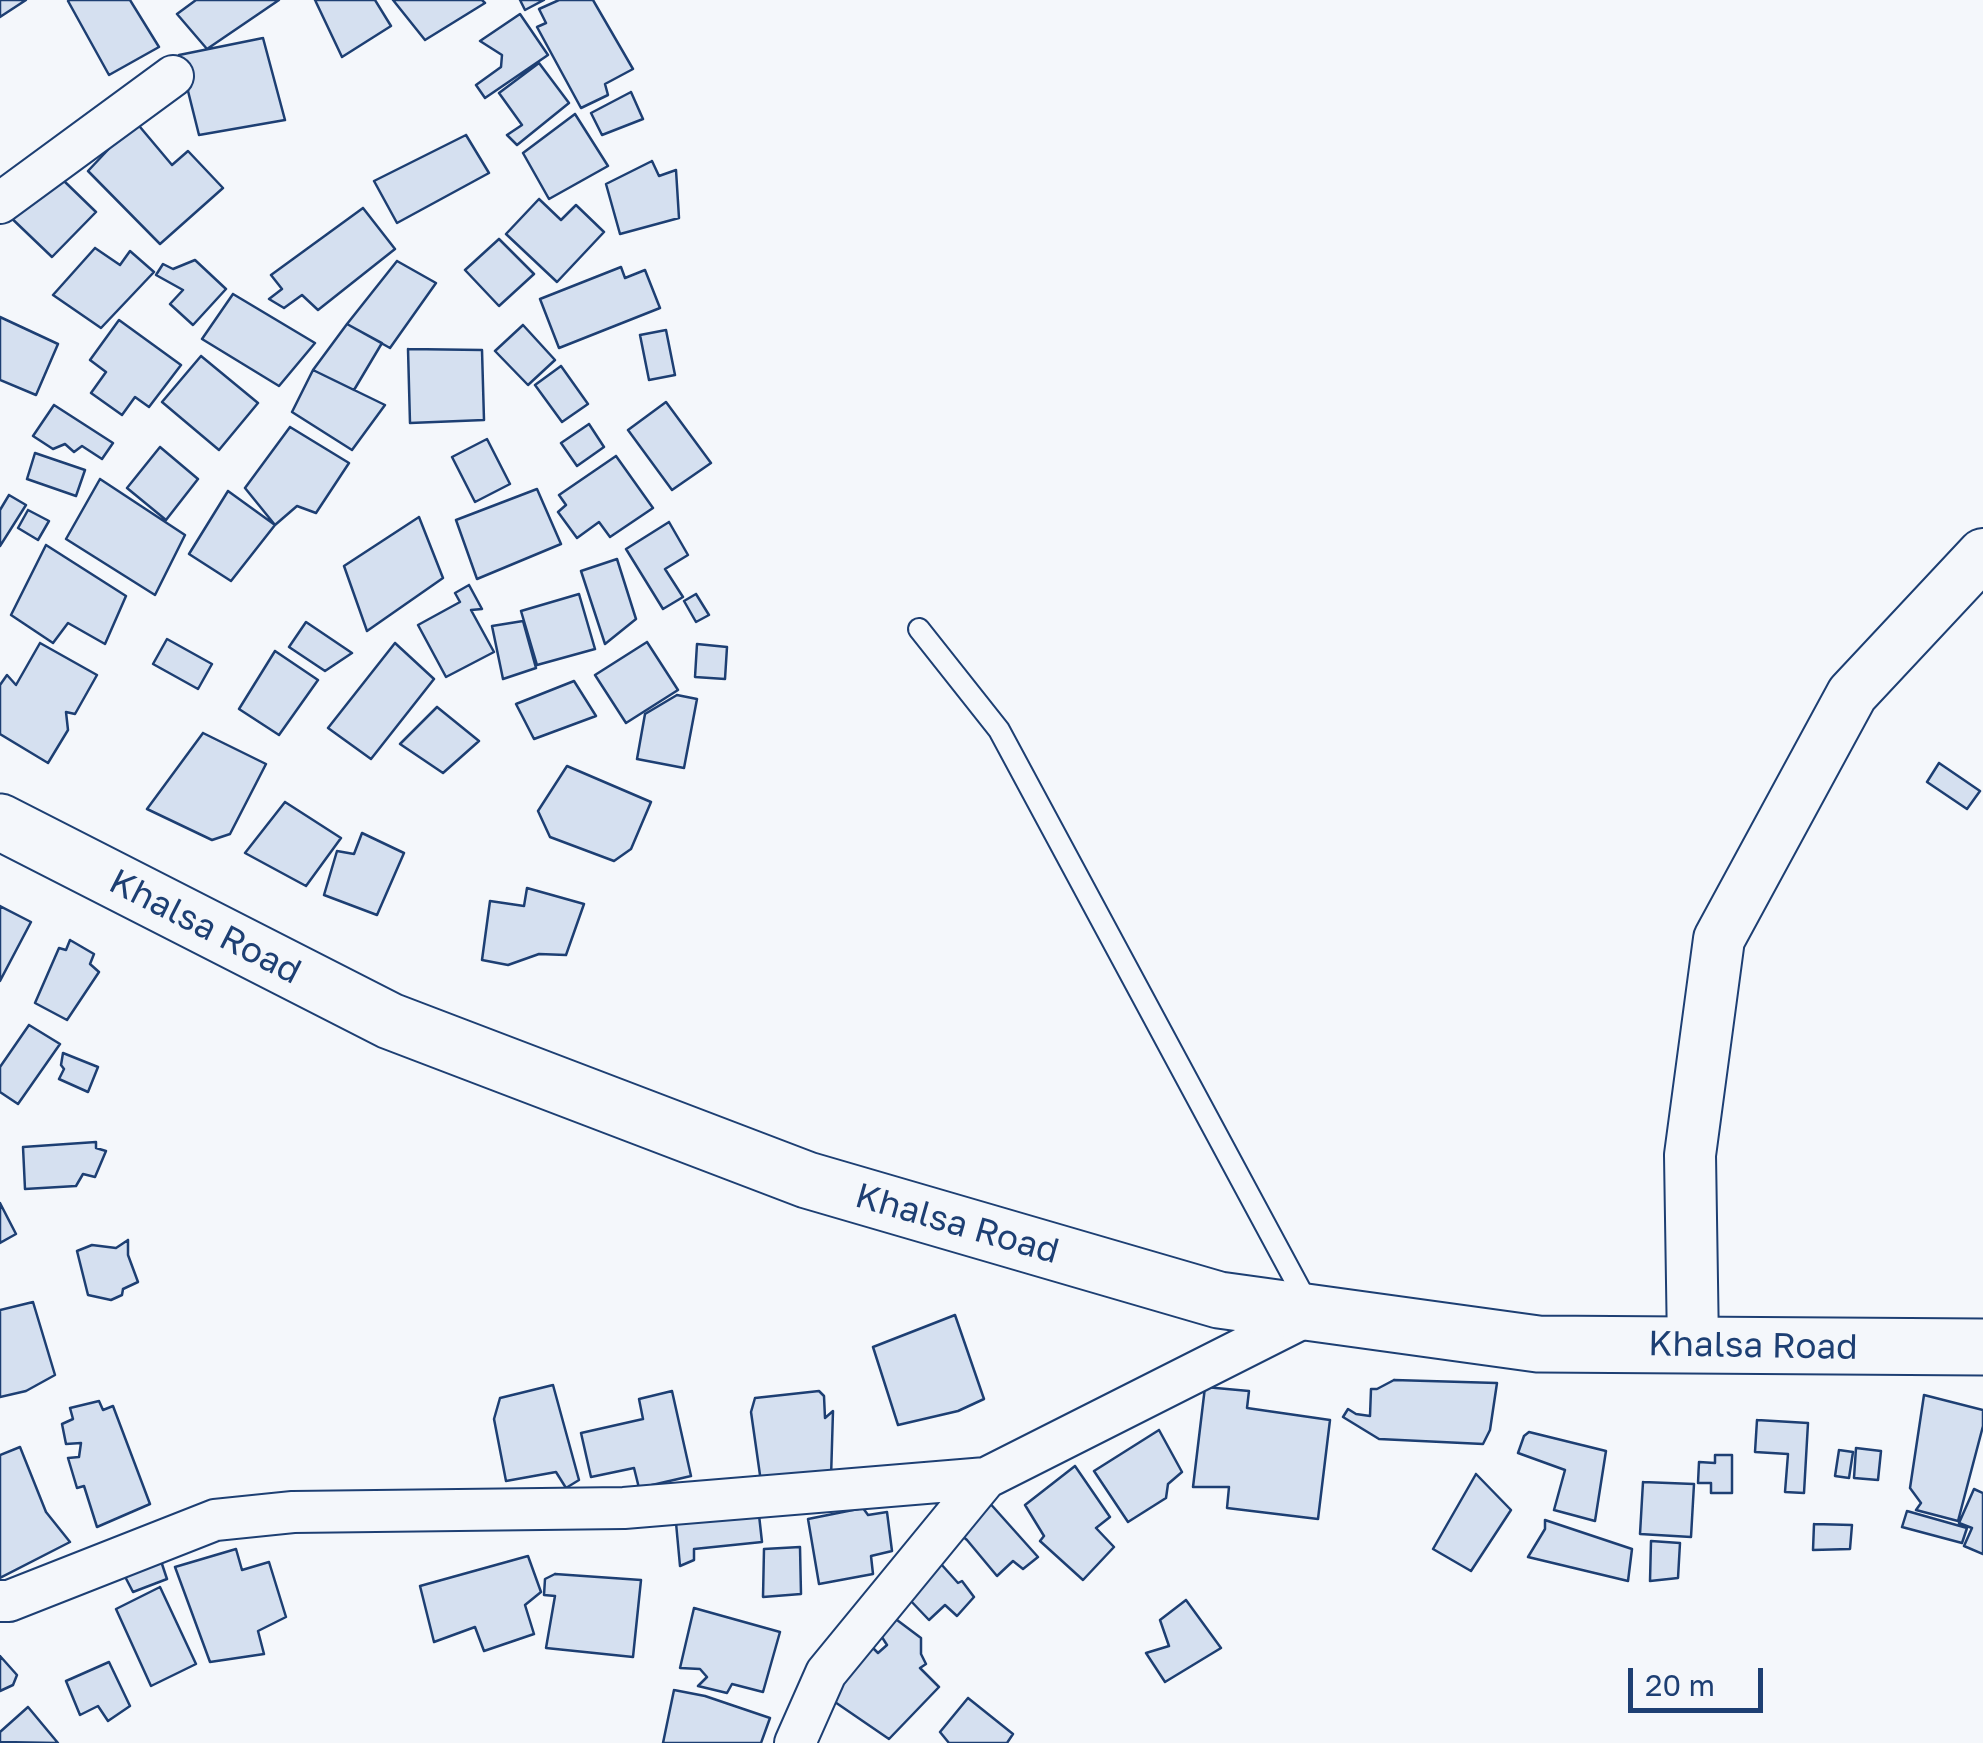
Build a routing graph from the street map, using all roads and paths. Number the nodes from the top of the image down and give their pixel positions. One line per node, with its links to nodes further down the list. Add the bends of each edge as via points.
1 (173, 76): 2 (street)
2 (0, 202)
3 (1983, 554): 7 (street, via 1852,694 1719,939 1690,1155)
4 (919, 629): 6 (lane, via 999,730)
5 (0, 822): 6 (main road, Khalsa Road, via 390,1022 807,1180 1219,1300)
6 (1313, 1312): 7 (main road, Khalsa Road, via 1538,1344); 9 (street)
7 (1692, 1345): 8 (main road, Khalsa Road)
8 (1983, 1347)
9 (986, 1478): 10 (street, via 624,1508 293,1512 215,1520); 11 (street, via 826,1673)
10 (0, 1601)
11 (795, 1743)

